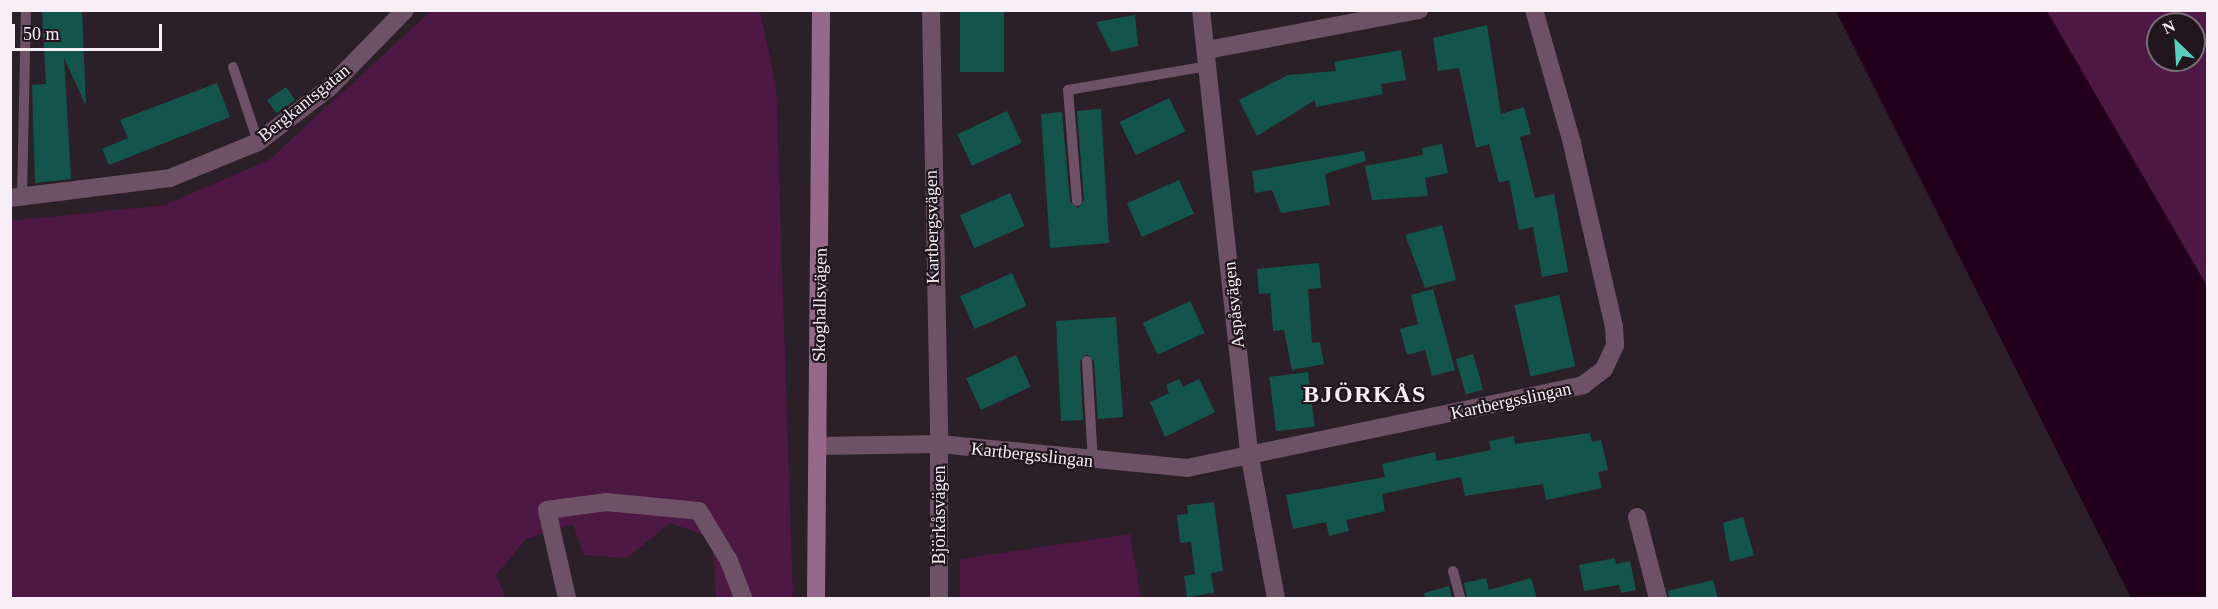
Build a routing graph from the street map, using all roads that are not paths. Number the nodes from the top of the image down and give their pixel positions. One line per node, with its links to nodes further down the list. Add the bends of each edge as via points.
1 (26, 10): 11 (lane)
2 (405, 10): 10 (street, Bergkantsgatan, via 329,88)
3 (821, 10): 15 (main road, Skoghallsvägen)
4 (931, 10): 14 (street, Kartbergsvägen)
5 (1200, 10): 8 (street, Aspåsvägen)
6 (1419, 10): 8 (street)
7 (1534, 10): 16 (street, Kartbergsslingan, via 1572,143 1614,327 1615,345 1604,369 1583,385)
8 (1208, 58): 12 (lane, via 1068,90); 16 (street, Aspåsvägen)
9 (233, 67): 10 (lane)
10 (258, 142): 11 (street, Bergkantsgatan, via 170,177)
11 (16, 198)
12 (1077, 201)
13 (1087, 361): 17 (lane)
14 (939, 444): 15 (street, Björkåsvägen); 17 (street, Kartbergsslingan); 23 (street, Björkåsvägen)
15 (819, 446): 22 (main road, Skoghallsvägen)
16 (1250, 458): 17 (street, Kartbergsslingan, via 1187,468); 24 (street, Aspåsvägen)
17 (1093, 462)
18 (1637, 517): 26 (street)
19 (1453, 571): 25 (lane)
20 (567, 598): 21 (street, via 547,510 606,502 699,511)
21 (743, 598)
22 (816, 598)
23 (939, 598)
24 (1276, 598)
25 (1460, 598)
26 (1658, 598)

